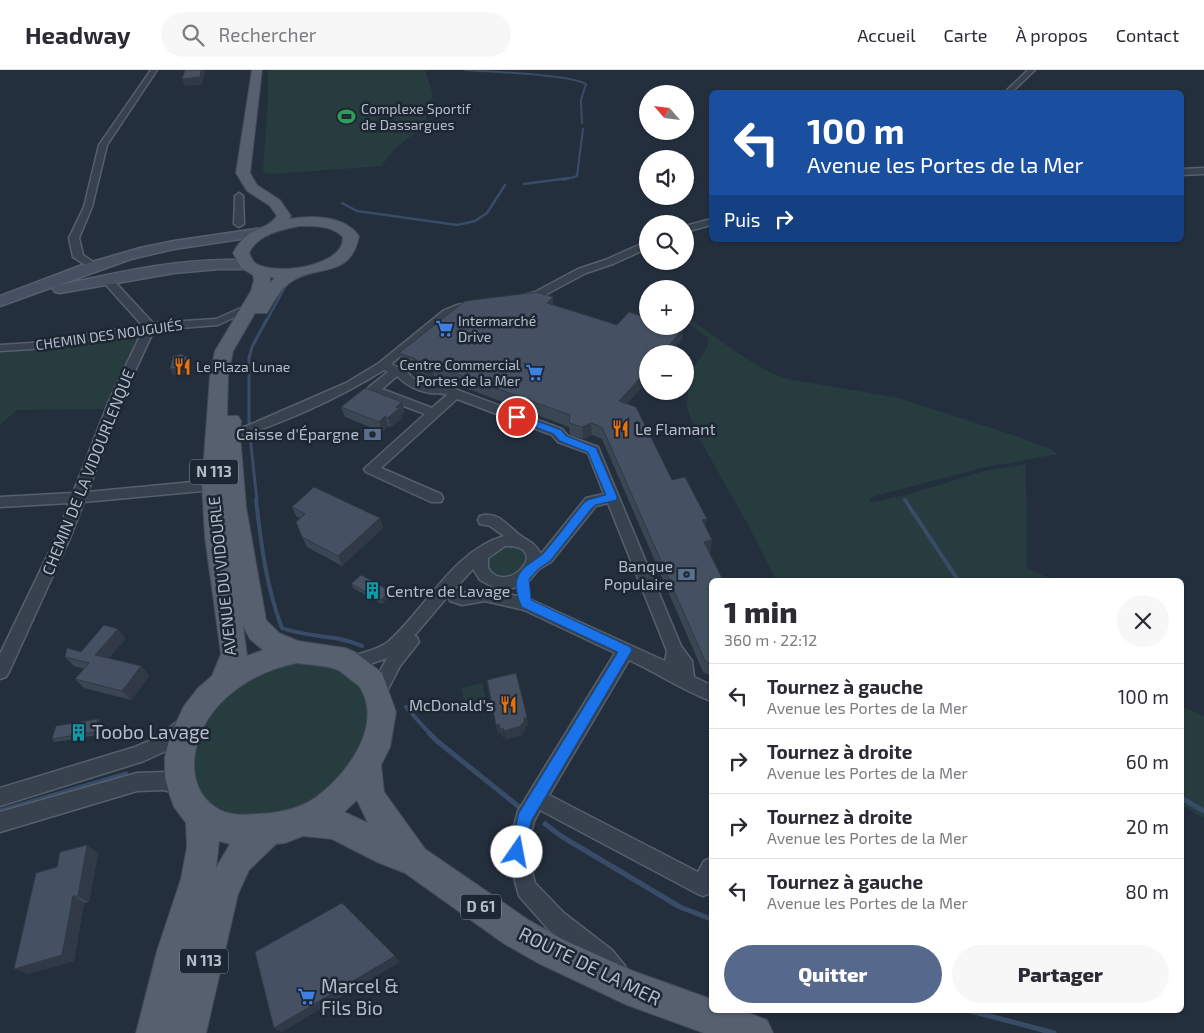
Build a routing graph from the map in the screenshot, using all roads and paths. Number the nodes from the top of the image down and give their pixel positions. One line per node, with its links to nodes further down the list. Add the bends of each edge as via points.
1 (154, 70): 15 (street, via 103,145 88,207 74,238 78,257)
2 (257, 70): 5 (main road)
3 (1032, 70): 4 (street)
4 (1010, 90)
5 (251, 120): 9 (main road, via 250,167 253,178); 13 (main road, via 248,123 243,173 252,188 275,203 284,216)
6 (1204, 171): 7 (street)
7 (1184, 172)
8 (239, 196): 11 (street)
9 (313, 222): 13 (main road); 17 (main road, via 334,224 347,231 352,241 350,247 330,264)
10 (709, 223): 12 (street)
11 (239, 224)
12 (694, 227)
13 (270, 229): 16 (main road, via 250,240 242,249 242,258); 19 (main road, via 132,254)
14 (639, 248): 20 (street, via 572,276 539,294)
15 (88, 262)
16 (253, 268): 17 (main road, via 278,274); 22 (main road, via 216,265 135,274 45,292); 24 (main road, AVENUE DU VIDOURLE / N 113, via 262,274 259,291 247,309)
17 (295, 273): 30 (main road, AVENUE DU VIDOURLE / N 113, via 272,288 242,342)
18 (110, 283): 23 (street)
19 (0, 301)
20 (511, 301)
21 (487, 304): 26 (street, via 454,309)
22 (0, 306)
23 (150, 327): 24 (street, CHEMIN DES NOUGUIÉS); 25 (street, CHEMIN DES NOUGUIÉS); 33 (street, CHEMIN DE LA VIDOURLENQUE, via 115,401)
24 (226, 327): 31 (main road, AVENUE DU VIDOURLE / N 113, via 219,376)
25 (0, 348)
26 (383, 365): 27 (street); 30 (street, via 350,386 315,402 252,429)
27 (395, 372): 28 (street, via 416,385); 29 (street, via 373,390)
28 (455, 394): 29 (street); 32 (street, via 557,432 563,439 592,450)
29 (433, 413): 34 (street, via 371,469)
30 (230, 434): 46 (main road, AVENUE DU VIDOURLE / N 113, via 235,507 252,617 256,628 270,641)
31 (213, 485): 33 (street); 51 (main road, AVENUE DU VIDOURLE / N 113, via 217,538 234,654)
32 (609, 490): 36 (street, via 594,490 550,540); 38 (street, via 587,506 546,558); 45 (street)
33 (79, 497): 35 (street); 48 (street, CHEMIN DE LA VIDOURLENQUE)
34 (436, 498)
35 (0, 502)
36 (523, 543): 37 (street, via 502,541); 37 (street, via 501,526 485,520 489,529); 38 (street, via 535,556)
37 (484, 552): 40 (street, via 480,569); 47 (street, via 466,566 394,647)
38 (534, 566): 39 (street)
39 (523, 578): 40 (street, via 509,583); 43 (street)
40 (496, 582): 41 (street, via 464,589); 42 (street)
41 (456, 597): 42 (street, via 462,599 480,594); 52 (street, via 394,661)
42 (504, 599): 43 (street)
43 (527, 604): 44 (street)
44 (626, 650): 49 (street); 58 (street)
45 (674, 651): 49 (street, via 674,661); 50 (street, via 679,654 687,671)
46 (297, 652): 47 (main road, via 327,653); 51 (main road, via 252,665)
47 (353, 663): 52 (main road, via 368,675)
48 (0, 672)
49 (668, 672): 50 (street)
50 (685, 682): 53 (street)
51 (223, 683): 54 (main road)
52 (378, 692): 55 (main road, via 382,727)
53 (709, 692)
54 (190, 723): 56 (main road, via 179,755); 57 (street, via 162,744 137,755)
55 (367, 767): 60 (main road, via 340,798); 63 (main road, ROUTE DE LA MER / D 61, via 374,806)
56 (181, 786): 59 (main road, via 189,803); 61 (street, via 137,782)
57 (0, 796)
58 (536, 798): 64 (street, via 703,886); 65 (street, via 524,818 517,852 526,889 556,921 604,958)
59 (201, 816): 62 (main road, via 231,830); 66 (main road, N 113, via 204,828 201,857)
60 (304, 820): 62 (main road); 63 (main road, ROUTE DE LA MER / D 61, via 334,824)
61 (0, 822)
62 (268, 831): 67 (main road, N 113, via 238,858 222,890)
63 (414, 860): 65 (main road, ROUTE DE LA MER / D 61, via 515,931)
64 (709, 872)
65 (627, 987): 68 (main road, ROUTE DE LA MER / D 61)
66 (155, 1033)
67 (187, 1033)
68 (754, 1033)

